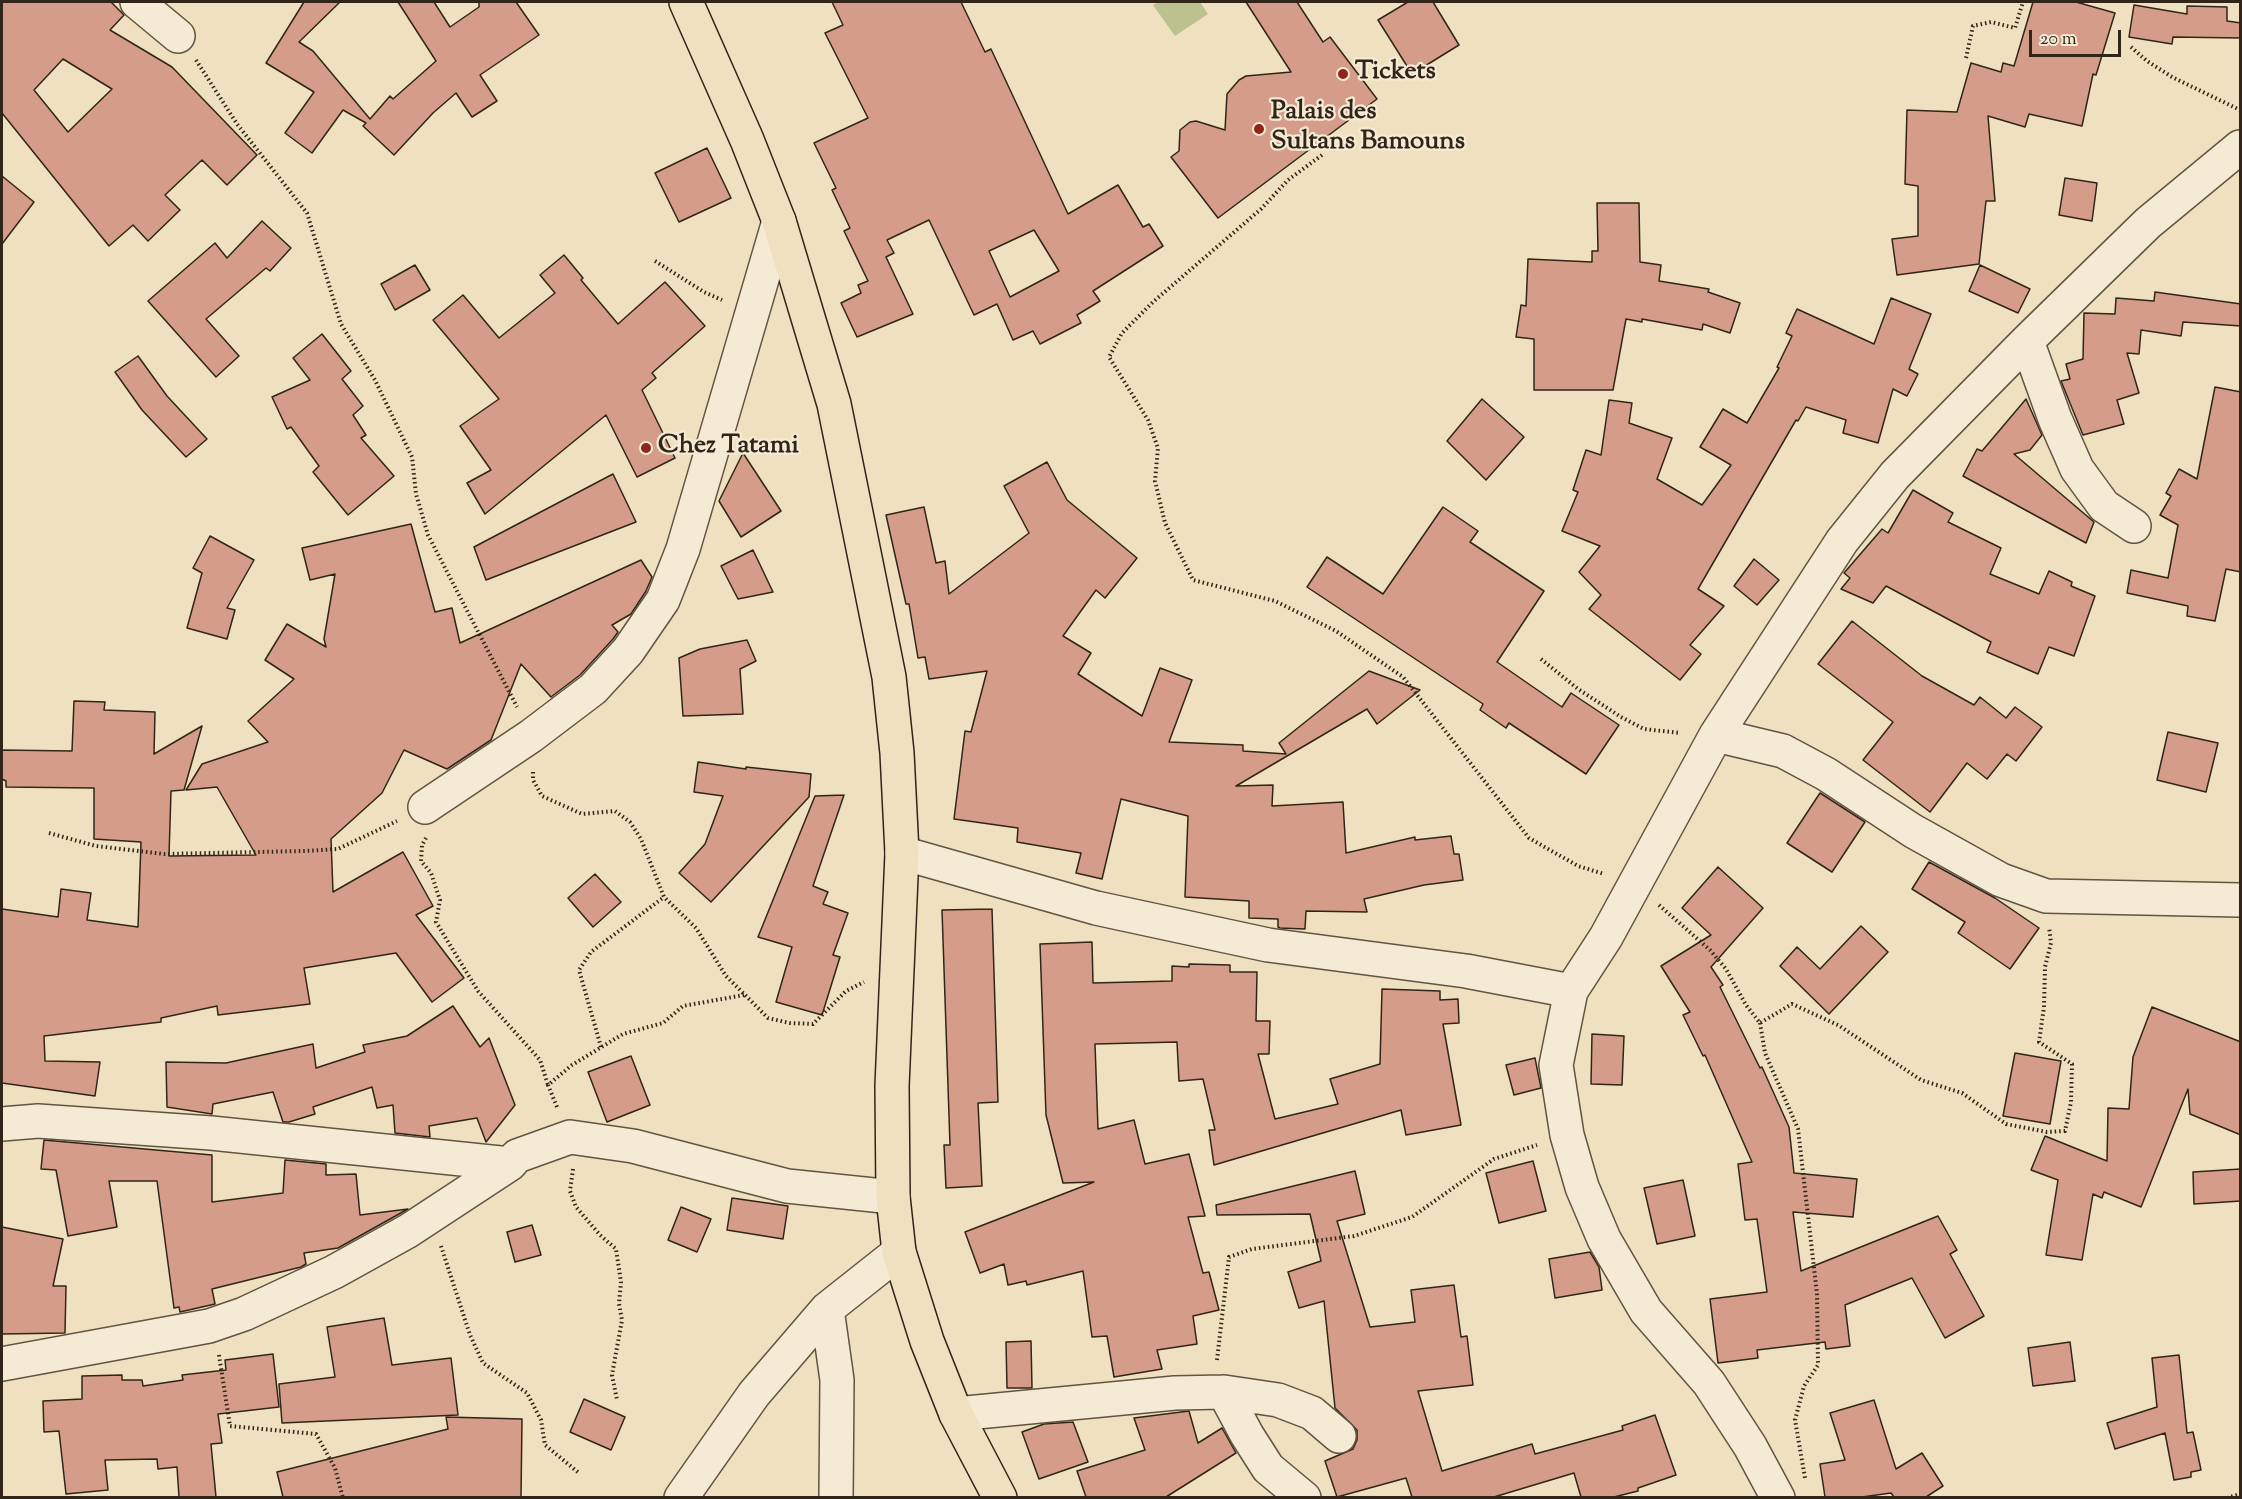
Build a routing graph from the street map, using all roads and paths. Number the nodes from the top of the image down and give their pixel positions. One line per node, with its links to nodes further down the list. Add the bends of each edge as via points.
1 (137, 2): 4 (street)
2 (686, 2): 10 (main road)
3 (2024, 2): 6 (path, via 2015,28 1991,22 1973,26)
4 (178, 36): 17 (path, via 237,124 307,213 341,324 375,380 412,457 416,494 428,535)
5 (2131, 47): 7 (path, via 2172,77)
6 (1966, 58)
7 (2241, 111)
8 (2241, 147): 13 (street, via 2148,223)
9 (1322, 155): 21 (path, via 1288,180 1262,209 1153,302 1122,333 1109,357 1148,420 1158,448 1155,481 1165,523 1193,580 1275,601 1336,631 1403,677 1529,838 1578,866)
10 (779, 221): 12 (street); 20 (main road, via 834,404 872,589 889,677)
11 (655, 261): 12 (path, via 704,292)
12 (753, 313): 17 (street, via 683,549 663,600 628,651 593,689)
13 (2027, 340): 14 (street, via 2078,469 2104,506); 16 (street, via 1895,475 1842,541)
14 (2134, 526)
15 (1541, 659): 16 (path, via 1578,689 1644,729)
16 (1716, 735): 21 (street); 23 (street, via 1783,751 2001,880)
17 (531, 736): 18 (street); 22 (path, via 533,780 542,796 582,814 615,811 630,822)
18 (425, 807): 19 (path, via 338,849 164,854 96,846); 30 (path, via 431,831 422,845 421,861 431,873 440,900 436,922 478,991 540,1060)
19 (49, 833)
20 (902, 853): 25 (main road); 26 (street, via 1096,908 1268,945 1466,971)
21 (1636, 884): 26 (street); 28 (path, via 1710,950)
22 (664, 897): 27 (path, via 696,928 726,976); 29 (path, via 591,952 579,970)
23 (2046, 897): 24 (street); 28 (path, via 2051,944 2045,967 2039,1042 2072,1064 2072,1102 2065,1131 2047,1132 2006,1124 1962,1094 1921,1080 1838,1025 1792,1004)
24 (2241, 900)
25 (897, 967): 27 (path, via 846,991 813,1024 768,1018); 35 (main road)
26 (1571, 991): 32 (street, via 1556,1065)
27 (745, 995): 29 (path, via 683,1005 663,1023 623,1034)
28 (1760, 1023): 46 (path, via 1765,1053 1798,1129 1817,1294 1818,1365 1804,1386 1795,1420 1806,1472)
29 (601, 1047): 30 (path)
30 (548, 1085): 33 (path)
31 (2, 1124): 34 (street, via 38,1121 211,1133)
32 (1567, 1135): 41 (path, via 1494,1159 1412,1218 1354,1236 1252,1249 1229,1257 1216,1355); 46 (street, via 1582,1187 1604,1239 1646,1311 1710,1383 1750,1446)
33 (570, 1137): 34 (street, via 517,1156); 35 (street, via 633,1146 787,1186); 42 (path, via 570,1191 576,1207 616,1249 622,1320 612,1375)
34 (510, 1164): 39 (street, via 408,1231 334,1272 244,1314)
35 (893, 1197): 37 (main road)
36 (437, 1235): 45 (path, via 483,1363 527,1393 541,1420 545,1445)
37 (899, 1251): 38 (street); 43 (main road, via 927,1341)
38 (827, 1310): 49 (street, via 754,1394); 50 (street, via 837,1380)
39 (208, 1326): 40 (street); 48 (path, via 220,1358 230,1426 316,1434 335,1468)
40 (2, 1364)
41 (1224, 1392): 43 (street, via 1175,1393); 44 (street, via 1278,1400 1312,1413); 52 (street, via 1268,1468)
42 (617, 1400)
43 (956, 1414): 51 (main road)
44 (1339, 1436)
45 (579, 1473)
46 (1792, 1493)
47 (2241, 1494): 53 (path)
48 (344, 1497)
49 (681, 1497)
50 (836, 1497)
51 (1000, 1497)
52 (1304, 1497)
53 (2227, 1497)

